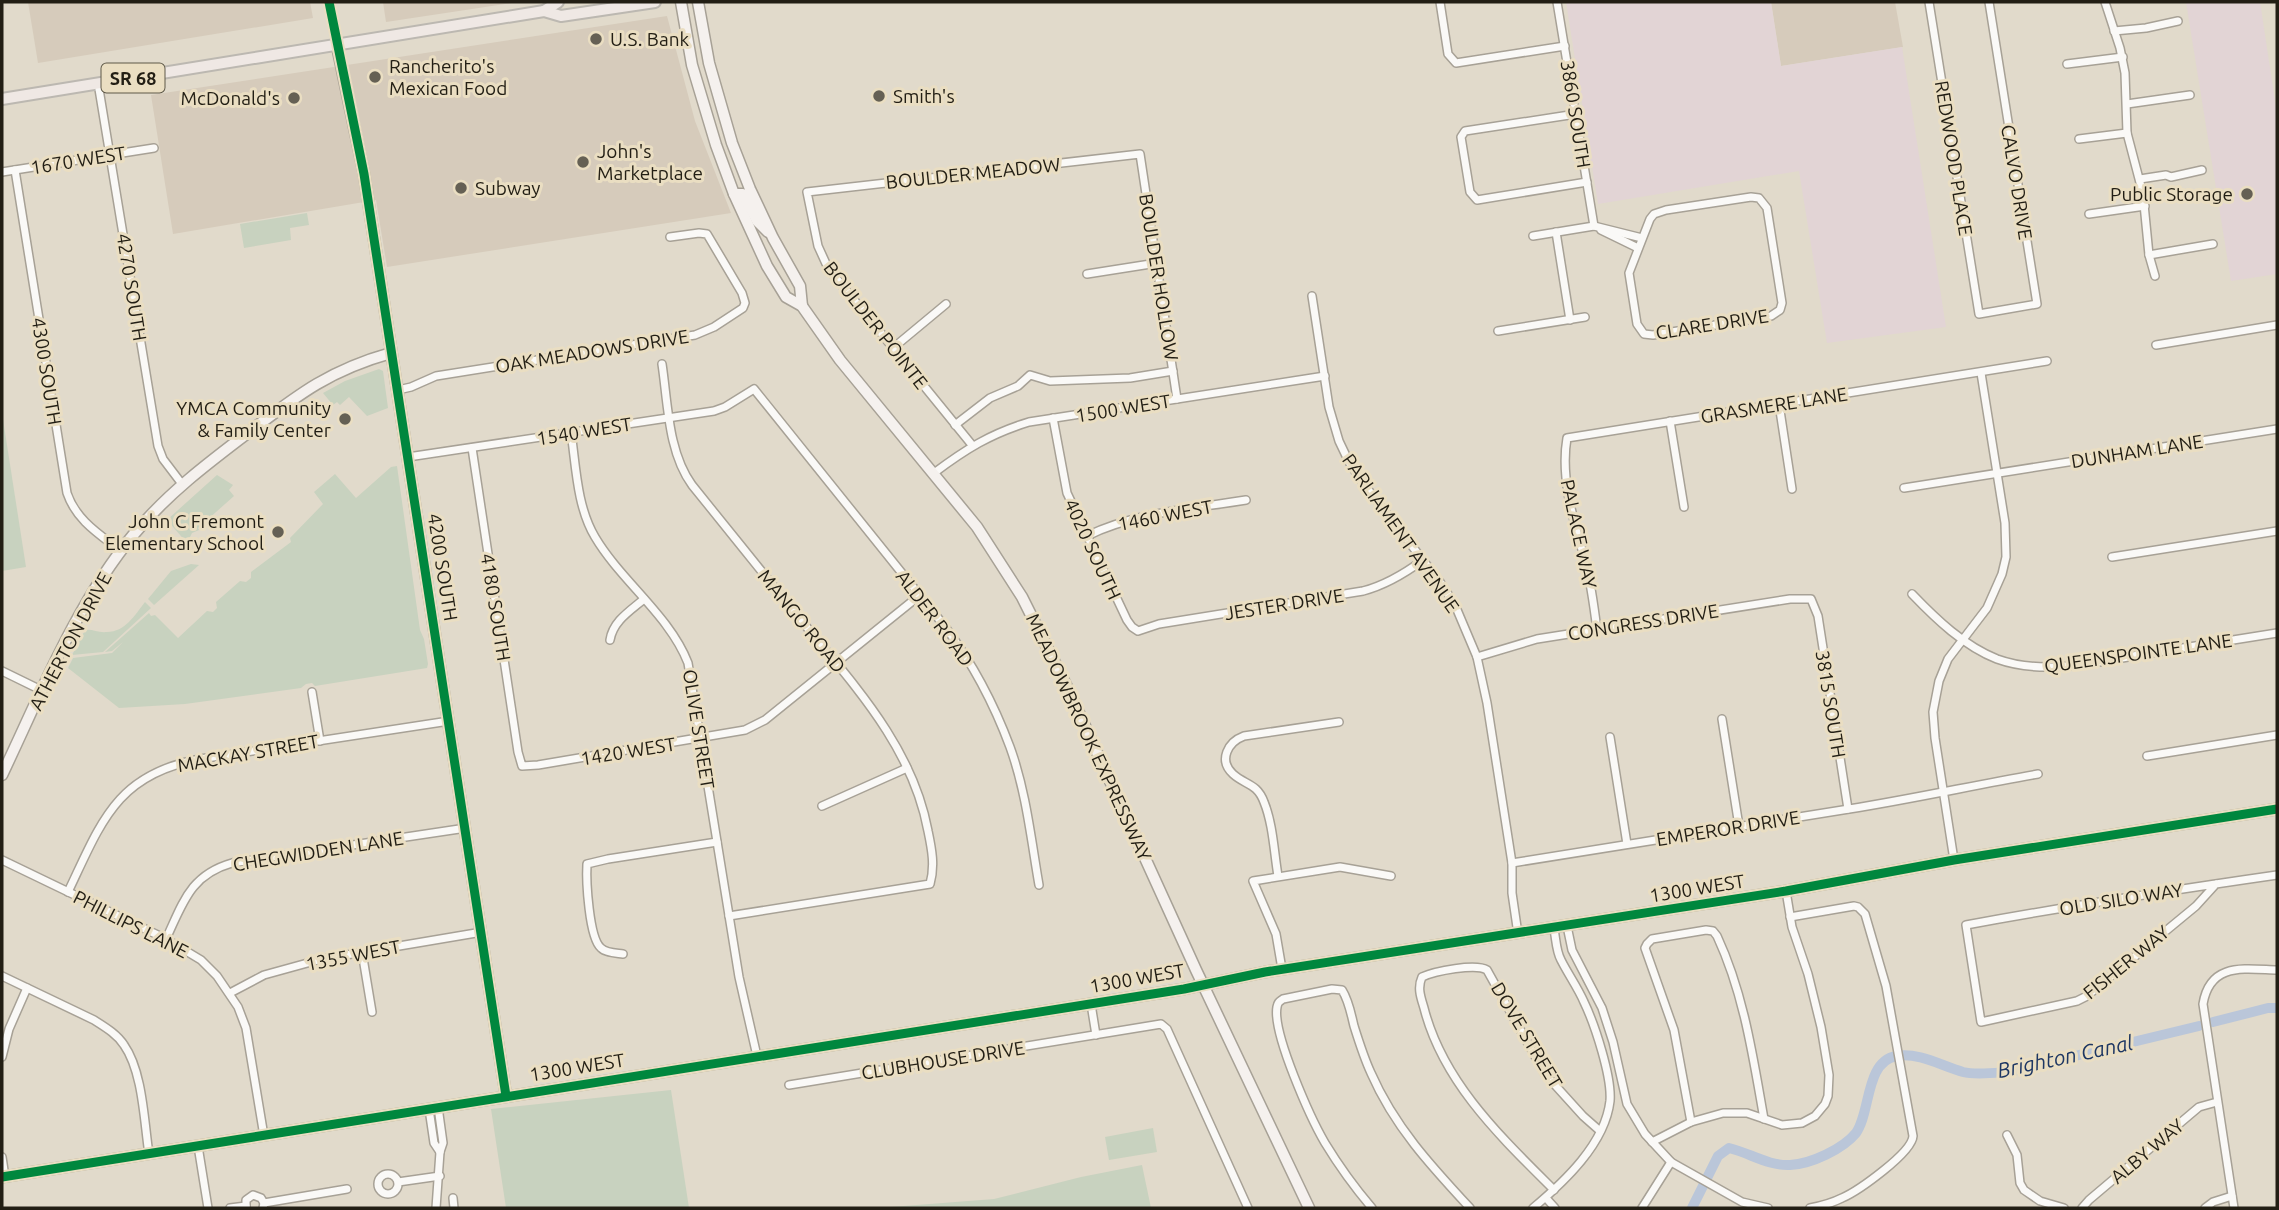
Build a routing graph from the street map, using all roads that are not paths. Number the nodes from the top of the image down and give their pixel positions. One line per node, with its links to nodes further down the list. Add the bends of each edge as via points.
1 (329, 2): 14 (street)
2 (558, 2): 11 (main road, SR 68)
3 (654, 2): 11 (main road, SR 68, via 561,16)
4 (681, 2): 34 (street, MEADOWBROOK EXPRESSWAY, via 692,65)
5 (698, 2): 41 (street, MEADOWBROOK EXPRESSWAY, via 709,63 732,143)
6 (1440, 2): 15 (street, via 1448,54 1456,63)
7 (1558, 2): 15 (street, 3860 SOUTH)
8 (1929, 2): 52 (street, REDWOOD PLACE)
9 (1989, 2): 52 (street, CALVO DRIVE, via 2037,304)
10 (2105, 2): 13 (street)
11 (544, 11): 14 (main road, SR 68)
12 (2178, 21): 13 (street)
13 (2114, 31): 16 (street)
14 (337, 46): 18 (main road, SR 68); 59 (street, 4200 SOUTH, via 364,174)
15 (1565, 46): 22 (street, 3860 SOUTH)
16 (2123, 57): 17 (street); 21 (street)
17 (2067, 64)
18 (99, 83): 20 (main road, SR 68); 27 (street, 4270 SOUTH)
19 (2190, 95): 21 (street)
20 (2, 99)
21 (2127, 104): 23 (street)
22 (1576, 114): 32 (street, 3860 SOUTH); 32 (street, via 1465,131 1461,137 1470,192 1477,200)
23 (2127, 133): 24 (street); 31 (street)
24 (2079, 139)
25 (154, 148): 27 (street, 1670 WEST)
26 (1140, 154): 33 (street, BOULDER MEADOW); 46 (street, BOULDER HOLLOW)
27 (111, 155): 28 (street, 1670 WEST); 81 (street, 4270 SOUTH, via 158,446)
28 (15, 170): 30 (street, 1670 WEST); 88 (street, 4300 SOUTH, via 67,493 80,519)
29 (2202, 170): 31 (street)
30 (2, 172)
31 (2140, 179): 35 (street)
32 (1587, 182): 37 (street, 3860 SOUTH)
33 (807, 192): 58 (street, BOULDER POINTE, via 818,246 828,268)
34 (734, 194): 41 (street, via 743,194 757,221); 51 (street, MEADOWBROOK EXPRESSWAY, via 774,278 786,297)
35 (2145, 206): 36 (street); 45 (street)
36 (2090, 214)
37 (1594, 226): 38 (street); 42 (street); 44 (street)
38 (1556, 232): 39 (street); 54 (street)
39 (1533, 236)
40 (670, 237): 66 (street, OAK MEADOWS DRIVE, via 707,234 742,293 743,308 700,334 436,376)
41 (773, 237): 51 (street, MEADOWBROOK EXPRESSWAY, via 800,286)
42 (1642, 238): 44 (street); 44 (street, CLARE DRIVE, via 1659,211 1759,198 1767,208 1781,307 1771,316 1648,335 1637,324 1629,273)
43 (2213, 244): 45 (street)
44 (1638, 248)
45 (2149, 255): 48 (street)
46 (1157, 263): 47 (street); 62 (street, BOULDER HOLLOW)
47 (1087, 274)
48 (2155, 276)
49 (1312, 296): 64 (street, PARLIAMENT AVENUE)
50 (946, 304): 58 (street)
51 (802, 306): 79 (street, MEADOWBROOK EXPRESSWAY)
52 (1979, 314)
53 (1585, 317): 54 (street)
54 (1570, 320): 56 (street)
55 (2277, 325): 57 (street)
56 (1498, 331)
57 (2156, 345)
58 (892, 348): 72 (street, BOULDER POINTE)
59 (391, 353): 66 (street, 4200 SOUTH); 81 (street, ATHERTON DRIVE, via 320,380)
60 (2047, 361): 63 (street, GRASMERE LANE)
61 (662, 364): 69 (street, MANGO ROAD)
62 (1173, 371): 67 (street, BOULDER HOLLOW); 72 (street, via 1050,381 1030,376)
63 (1981, 373): 68 (street, GRASMERE LANE); 80 (street)
64 (1325, 376): 67 (street, 1500 WEST); 90 (street, PARLIAMENT AVENUE, via 1332,418 1349,462)
65 (754, 389): 69 (street, 1540 WEST, via 725,407); 92 (street, ALDER ROAD)
66 (398, 390): 78 (street, 4200 SOUTH)
67 (1177, 399): 70 (street, 1500 WEST)
68 (1779, 404): 71 (street, GRASMERE LANE); 83 (street)
69 (670, 417): 74 (street, 1540 WEST); 101 (street, MANGO ROAD, via 677,458 686,477)
70 (1053, 418): 76 (street, 1500 WEST, via 1006,429); 87 (street, 4020 SOUTH, via 1063,481)
71 (1670, 421): 75 (street, GRASMERE LANE); 85 (street)
72 (955, 425): 76 (street, BOULDER POINTE)
73 (2277, 429): 80 (street, DUNHAM LANE)
74 (571, 432): 77 (street, 1540 WEST); 94 (street, OLIVE STREET, via 589,526)
75 (1567, 438): 95 (street, PALACE WAY, via 1564,456 1576,533)
76 (972, 445): 79 (street, 1500 WEST)
77 (472, 448): 78 (street, 1540 WEST); 113 (street, 4180 SOUTH)
78 (408, 457): 106 (street, 4200 SOUTH)
79 (934, 474): 147 (street, MEADOWBROOK EXPRESSWAY, via 1002,565 1038,627)
80 (1997, 474): 82 (street, DUNHAM LANE); 98 (street, via 2006,557 1987,608)
81 (182, 484): 88 (street, ATHERTON DRIVE)
82 (1904, 488)
83 (1792, 489)
84 (1246, 500): 87 (street, 1460 WEST, via 1126,520)
85 (1684, 507)
86 (2277, 531): 89 (street)
87 (1087, 536): 96 (street, 4020 SOUTH, via 1127,620)
88 (121, 551): 103 (street, ATHERTON DRIVE, via 79,616)
89 (2112, 557)
90 (1423, 560): 96 (street, JESTER DRIVE, via 1380,587); 100 (street, PARLIAMENT AVENUE, via 1455,606)
91 (1912, 594): 98 (street, QUEENSPOINTE LANE)
92 (920, 595): 101 (street, 1420 WEST); 132 (street, ALDER ROAD, via 970,663 1001,727 1023,795)
93 (1811, 599): 95 (street, CONGRESS DRIVE); 120 (street, 3815 SOUTH, via 1818,616)
94 (644, 600): 99 (street, via 618,621); 110 (street, OLIVE STREET, via 684,651)
95 (1597, 629): 100 (street, CONGRESS DRIVE, via 1524,642)
96 (1138, 631)
97 (2277, 633): 98 (street, QUEENSPOINTE LANE, via 2043,668 1995,658)
98 (1962, 639): 117 (street, via 1939,681 1933,712)
99 (610, 640)
100 (1477, 657): 127 (street, PARLIAMENT AVENUE)
101 (836, 662): 110 (street, 1420 WEST, via 755,726); 114 (street, MANGO ROAD, via 881,720)
102 (2, 671): 103 (street)
103 (43, 691): 116 (street, ATHERTON DRIVE)
104 (312, 692): 111 (street)
105 (1722, 719): 121 (street)
106 (449, 721): 111 (street, MACKAY STREET); 122 (street, 4200 SOUTH)
107 (1339, 722): 129 (street, via 1244,736 1227,749 1231,772 1249,782 1264,800)
108 (2277, 735): 112 (street)
109 (1610, 737): 124 (street)
110 (701, 739): 113 (street, 1420 WEST); 123 (street, OLIVE STREET)
111 (320, 741): 134 (street, MACKAY STREET, via 182,762 148,776 110,810)
112 (2147, 756)
113 (522, 766)
114 (908, 768): 118 (street); 135 (street, MANGO ROAD, via 927,826 934,870 930,884)
115 (2038, 774): 117 (street, EMPEROR DRIVE)
116 (2, 775)
117 (1943, 792): 120 (street, EMPEROR DRIVE); 126 (street)
118 (822, 806)
119 (2277, 808): 126 (street, 1300 WEST)
120 (1848, 809): 121 (street, EMPEROR DRIVE)
121 (1739, 826): 124 (street, EMPEROR DRIVE)
122 (466, 828): 139 (street, 4200 SOUTH); 141 (street, CHEGWIDDEN LANE, via 218,867 192,887)
123 (717, 842): 135 (street, OLIVE STREET); 143 (street, via 587,864 598,946)
124 (1627, 844): 127 (street, EMPEROR DRIVE)
125 (2, 860): 134 (street, PHILLIPS LANE)
126 (1954, 860): 133 (street, 1300 WEST)
127 (1512, 863): 140 (street, PARLIAMENT AVENUE)
128 (2277, 875): 131 (street, OLD SILO WAY)
129 (1278, 876): 130 (street, via 1340,867); 144 (street, via 1252,881 1276,934)
130 (1391, 876)
131 (2216, 884): 152 (street, FISHER WAY, via 2196,906 2087,996); 152 (street, OLD SILO WAY, via 1966,925)
132 (1039, 885)
133 (1786, 891): 136 (street); 137 (street, 1300 WEST)
134 (68, 892): 141 (street, PHILLIPS LANE)
135 (729, 916): 154 (street, OLIVE STREET)
136 (1790, 917): 160 (street, via 1821,1027 1828,1096 1821,1110 1802,1124 1782,1125); 193 (street, via 1858,907 1865,914 1881,966 1912,1130 1911,1144 1851,1194)
137 (1567, 926): 138 (street, 1300 WEST); 165 (street, via 1572,950 1602,1008 1632,1115)
138 (1554, 929): 140 (street, 1300 WEST); 162 (street, via 1561,960 1595,1029 1610,1099)
139 (482, 932): 142 (street, 1355 WEST); 157 (street, 4200 SOUTH)
140 (1518, 934): 144 (street, 1300 WEST)
141 (166, 939): 149 (street, PHILLIPS LANE, via 201,960)
142 (362, 952): 149 (street, 1355 WEST, via 277,970); 151 (street)
143 (623, 954)
144 (1282, 969): 147 (street, 1300 WEST)
145 (2277, 970): 158 (street, via 2232,970 2216,978 2204,995 2203,1016)
146 (2, 976): 148 (street)
147 (1203, 984): 150 (street, 1300 WEST); 186 (street, MEADOWBROOK EXPRESSWAY)
148 (27, 988): 155 (street); 167 (street, via 94,1020 124,1045 137,1078)
149 (230, 993): 164 (street, PHILLIPS LANE, via 246,1028)
150 (1091, 1004): 153 (street); 154 (street, 1300 WEST)
151 (372, 1013)
152 (1981, 1022)
153 (1096, 1035): 156 (street, CLUBHOUSE DRIVE); 185 (street, CLUBHOUSE DRIVE, via 1161,1024 1167,1029)
154 (757, 1056): 157 (street, 1300 WEST)
155 (2, 1057)
156 (789, 1085)
157 (506, 1096): 159 (street, 1300 WEST)
158 (2217, 1102): 175 (street); 195 (street, ALBY WAY, via 2199,1107)
159 (433, 1108): 164 (street, 1300 WEST); 170 (street, via 443,1143)
160 (1764, 1119): 161 (street, via 1736,1112); 161 (street, via 1743,1008 1717,936 1706,930 1652,939 1645,952 1674,1030)
161 (1691, 1122): 165 (street)
162 (1600, 1131): 174 (street); 174 (street, DOVE STREET, via 1545,1074 1484,967 1422,977 1419,985 1426,1015 1458,1084)
163 (2007, 1135): 194 (street, via 2017,1155 2024,1190)
164 (264, 1136): 166 (street, 1300 WEST)
165 (1652, 1142): 169 (street)
166 (198, 1146): 167 (street, 1300 WEST); 181 (street)
167 (149, 1154): 171 (street, 1300 WEST)
168 (2, 1157): 171 (street)
169 (1671, 1162): 179 (street); 191 (street)
170 (440, 1176): 172 (street); 183 (street)
171 (3, 1177)
172 (398, 1182)
173 (347, 1189): 178 (street)
174 (1554, 1190): 177 (street)
175 (2232, 1196): 196 (street); 197 (street)
176 (453, 1198): 184 (street)
177 (1546, 1198): 189 (street); 190 (street)
178 (264, 1205): 180 (street, via 253,1195 246,1200)
179 (1740, 1205): 192 (street)
180 (246, 1207): 182 (street)
181 (208, 1208)
182 (230, 1208)
183 (436, 1208)
184 (454, 1208)
185 (1248, 1208)
186 (1308, 1208)
187 (1372, 1208): 188 (street, via 1334,1158 1287,1055 1277,1011 1279,1002 1288,997 1342,990 1360,1046 1393,1116 1419,1153)
188 (1470, 1208)
189 (1533, 1208)
190 (1555, 1208)
191 (1642, 1208)
192 (1768, 1208)
193 (1810, 1208)
194 (2064, 1208)
195 (2082, 1208)
196 (2205, 1208)
197 (2234, 1208)

